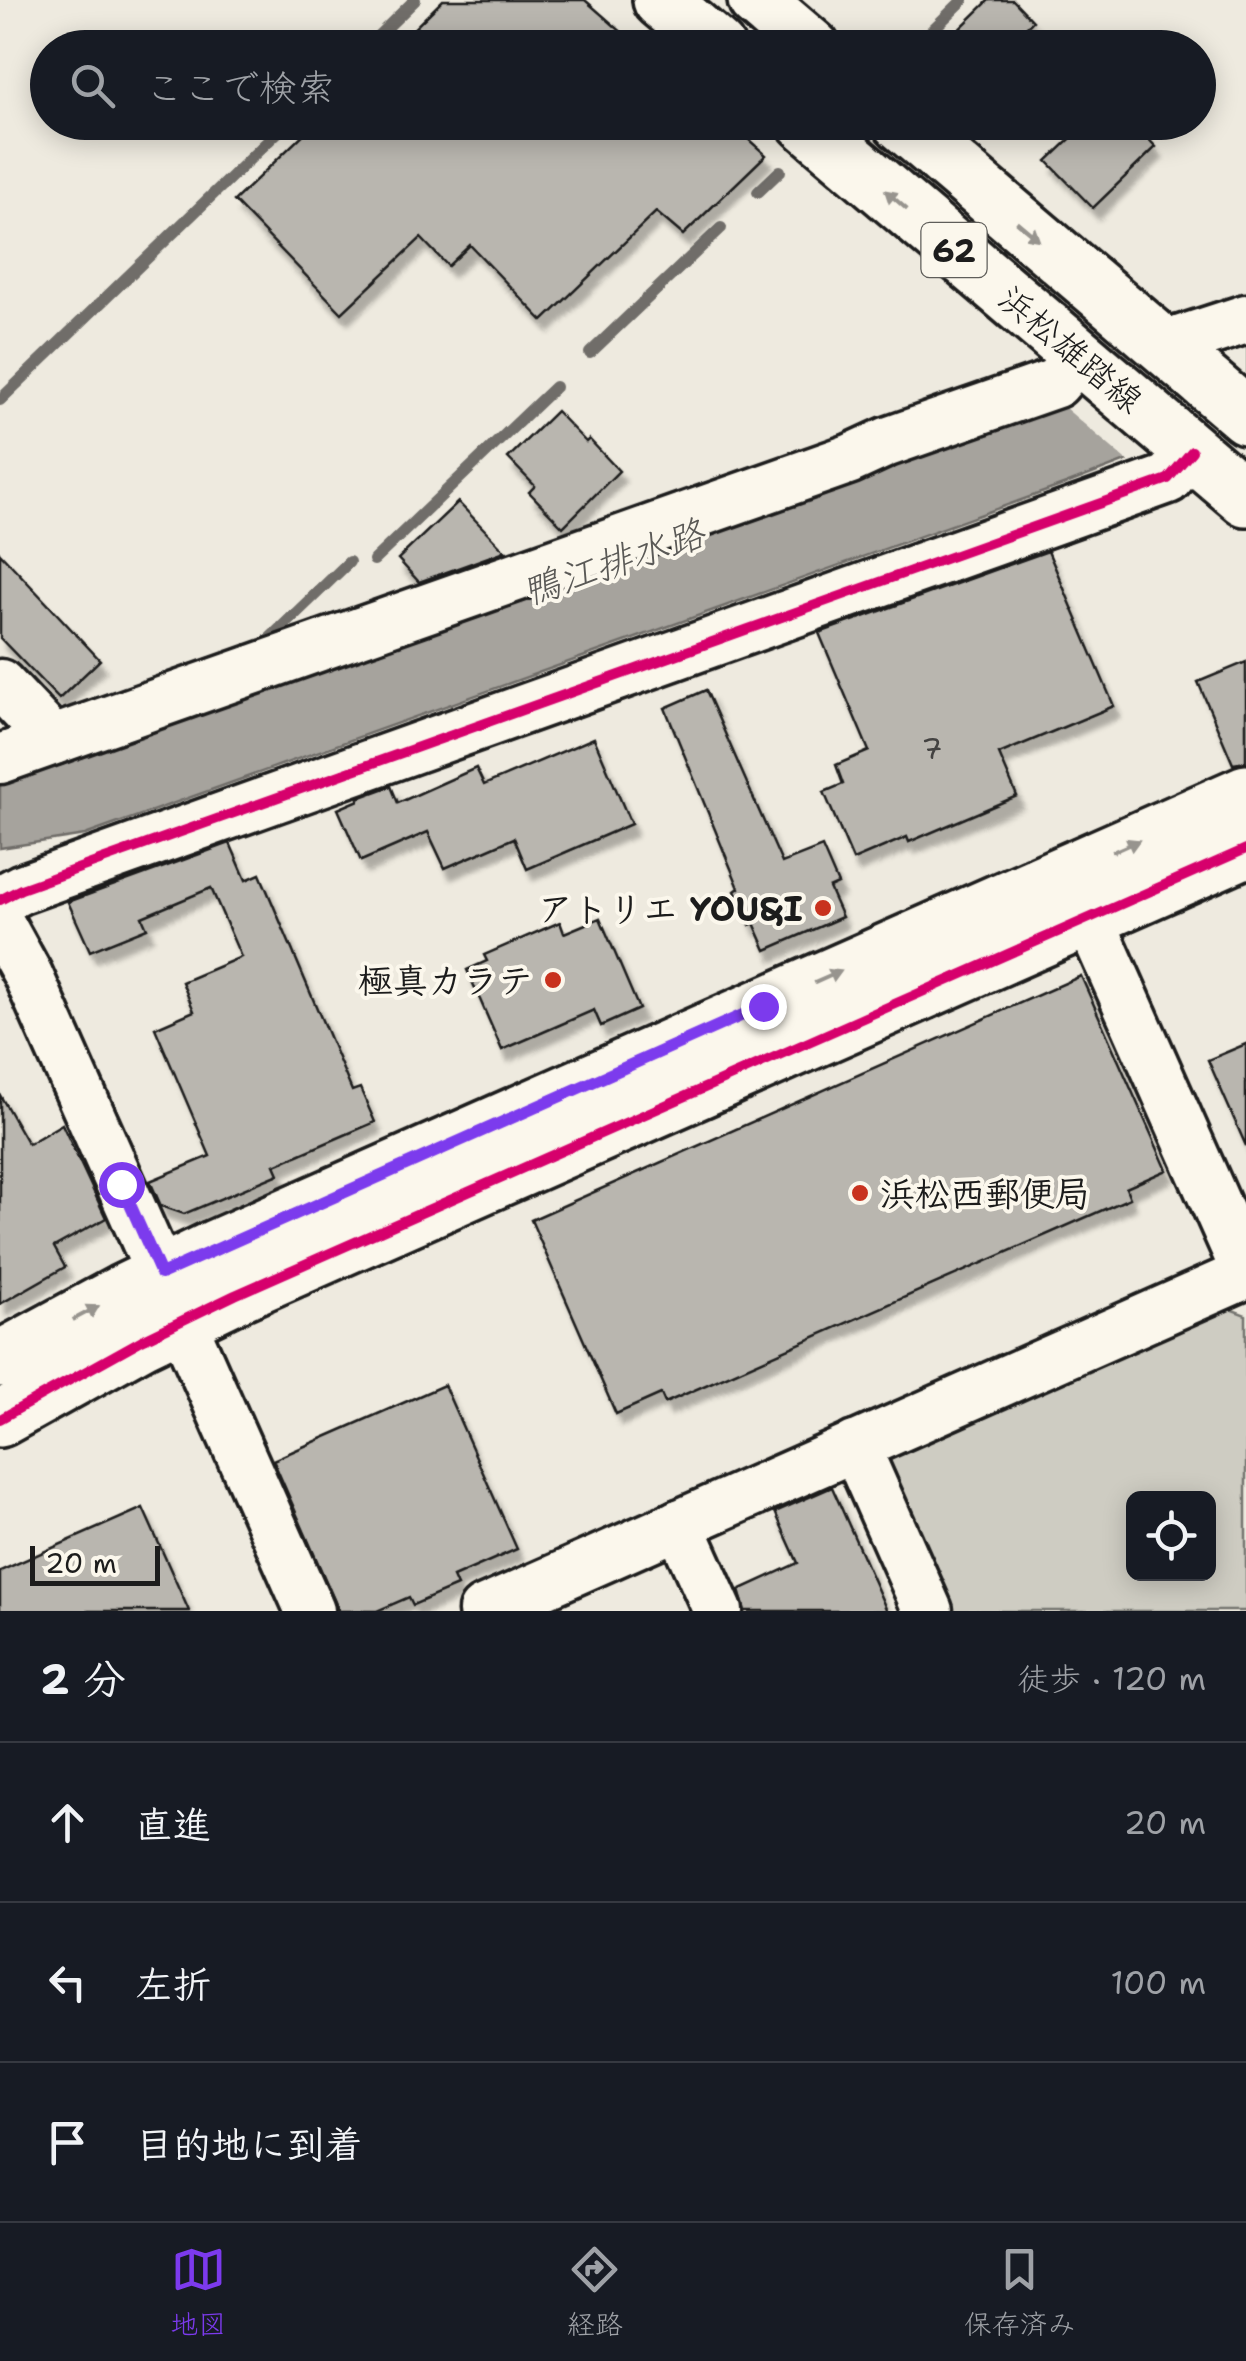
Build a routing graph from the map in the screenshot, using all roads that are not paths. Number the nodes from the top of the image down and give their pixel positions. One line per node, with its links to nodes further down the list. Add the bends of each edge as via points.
1 (661, 0): 3 (street)
2 (756, 0): 4 (street)
3 (696, 30)
4 (791, 30)
5 (826, 140): 9 (street, 浜松雄踏線 / 62, one-way to 5)
6 (922, 140): 8 (street, 浜松雄踏線 / 62, one-way to 8)
7 (1246, 319): 8 (street)
8 (1167, 349): 10 (street, 浜松雄踏線 / 62)
9 (1091, 366): 11 (street, 浜松雄踏線 / 62); 14 (street, via 850,459)
10 (1246, 416)
11 (1190, 450): 12 (street, 浜松雄踏線 / 62); 18 (street, via 1168,479)
12 (1246, 498)
13 (0, 684): 14 (street)
14 (53, 740): 15 (street)
15 (0, 759)
16 (1246, 793): 23 (street, one-way to 16, via 251,1232)
17 (1246, 850): 19 (street)
18 (0, 900)
19 (1089, 918): 22 (street); 23 (street, via 236,1295)
20 (0, 924): 21 (street)
21 (14, 981): 23 (street)
22 (1246, 1273): 26 (street)
23 (171, 1298): 24 (street, one-way to 23); 25 (street); 28 (street)
24 (0, 1359)
25 (0, 1419)
26 (855, 1446): 27 (street); 31 (street)
27 (679, 1524): 29 (street); 30 (street)
28 (310, 1611)
29 (483, 1611)
30 (718, 1611)
31 (928, 1611)

